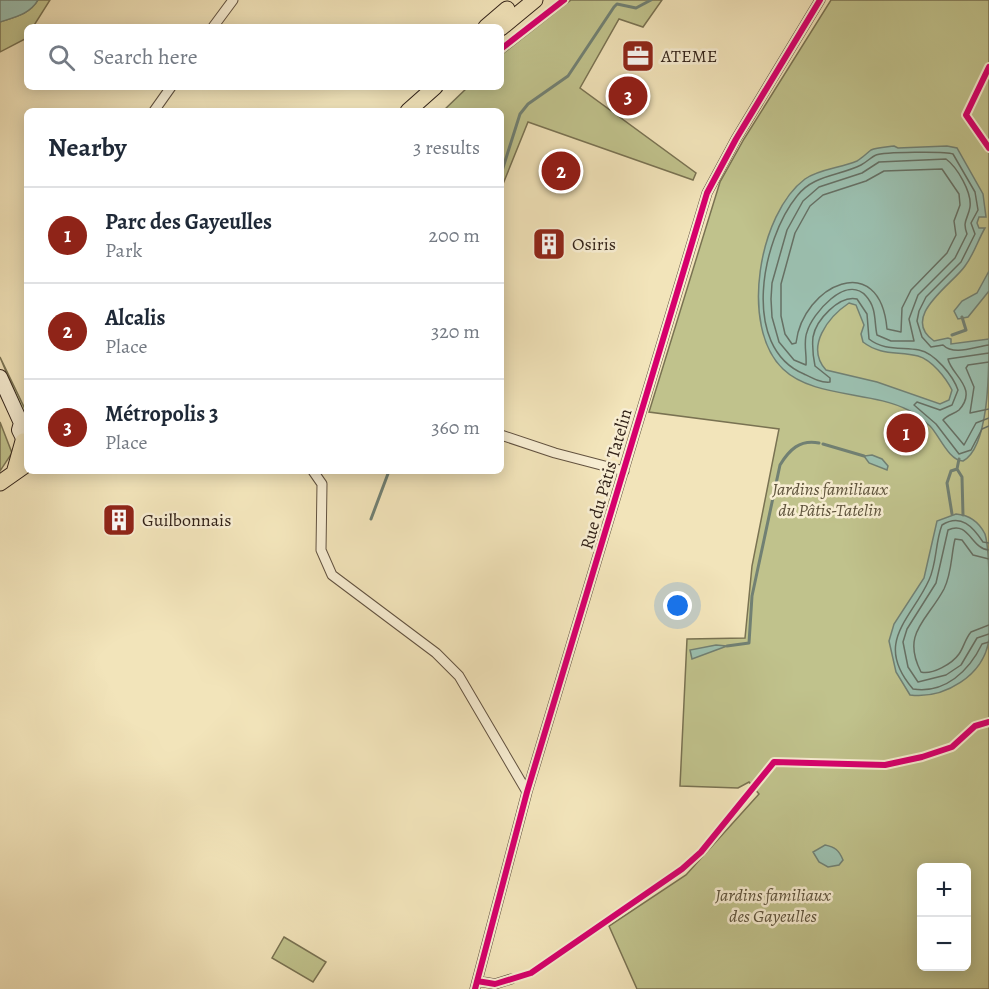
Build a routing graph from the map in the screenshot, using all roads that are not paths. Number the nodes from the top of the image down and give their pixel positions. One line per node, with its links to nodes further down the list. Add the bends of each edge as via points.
1 (232, 0): 5 (street)
2 (519, 0): 6 (main road)
3 (535, 0): 7 (main road)
4 (820, 0): 19 (street, Rue du Pâtis Tatelin, via 707,193)
5 (215, 24)
6 (490, 24)
7 (504, 26)
8 (169, 90): 11 (street)
9 (426, 90): 12 (main road)
10 (432, 90): 12 (main road)
11 (156, 108)
12 (411, 108)
13 (0, 377): 14 (main road)
14 (24, 424): 16 (main road, via 19,430)
15 (504, 436): 19 (street)
16 (24, 442)
17 (24, 447): 20 (main road)
18 (24, 466): 20 (main road)
19 (624, 471): 23 (street, Rue du Pâtis Tatelin)
20 (14, 473): 22 (main road)
21 (315, 474): 23 (street, via 322,484 321,550 332,575 436,653 459,676)
22 (0, 483)
23 (527, 792): 25 (street, Rue du Pâtis Tatelin)
24 (511, 979): 25 (street)
25 (476, 985)

